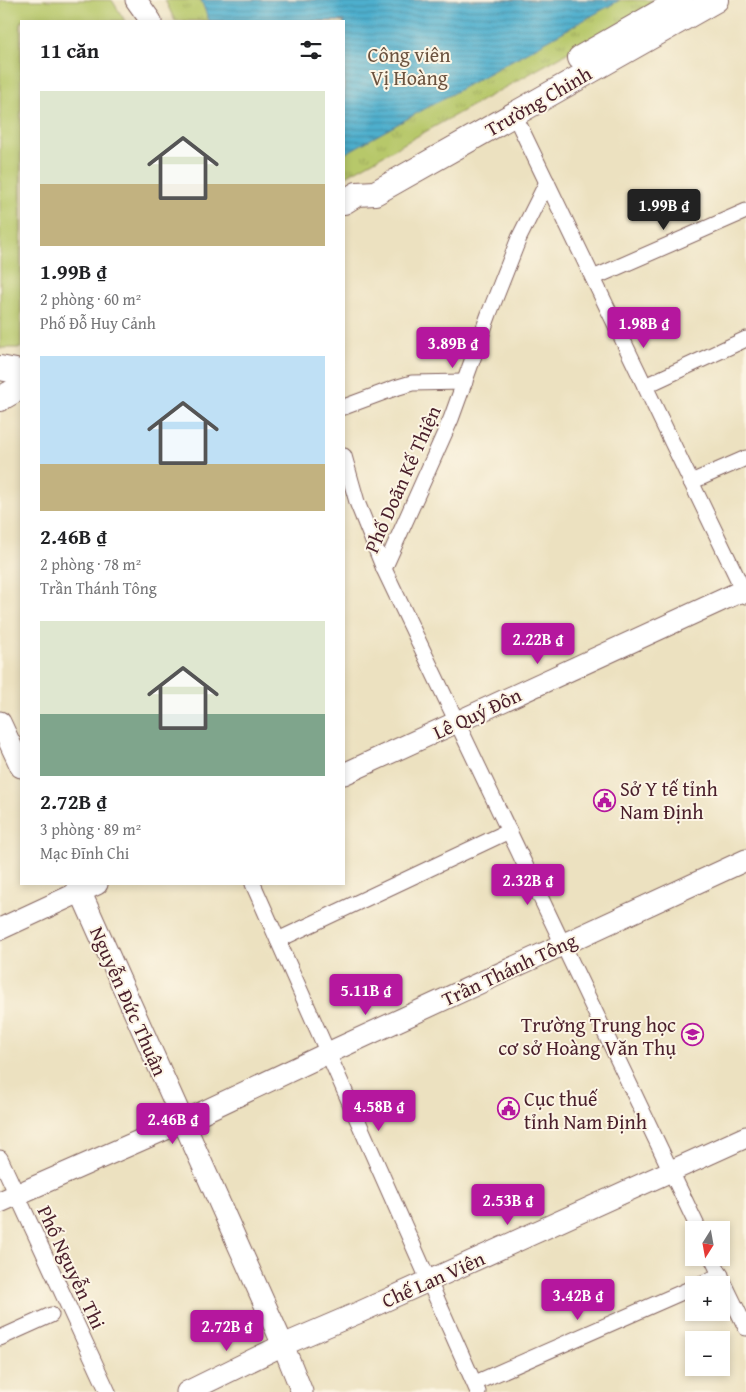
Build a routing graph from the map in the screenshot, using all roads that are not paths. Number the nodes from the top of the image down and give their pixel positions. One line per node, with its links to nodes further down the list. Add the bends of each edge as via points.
1 (136, 0): 4 (street)
2 (681, 0): 7 (main road, Trường Chinh, via 367,182)
3 (716, 0): 5 (main road, Trường Chinh)
4 (150, 20)
5 (514, 114): 6 (street); 7 (main road, Trường Chinh, via 375,193)
6 (547, 182): 9 (street); 13 (street, Phố Doãn Kế Thiện, via 519,238)
7 (351, 198)
8 (746, 211): 9 (street)
9 (593, 278): 14 (street)
10 (746, 339): 14 (street)
11 (0, 368): 12 (main road)
12 (20, 372)
13 (464, 382): 17 (street, via 412,383); 22 (street, Phố Doãn Kế Thiện, via 451,419)
14 (645, 386): 20 (street)
15 (20, 388): 16 (main road)
16 (0, 399)
17 (345, 407)
18 (746, 458): 20 (street)
19 (345, 464): 21 (street)
20 (691, 482): 23 (street)
21 (350, 504): 22 (street)
22 (384, 569): 25 (street)
23 (745, 592): 25 (street, Lê Quý Đôn)
24 (0, 722): 26 (street)
25 (457, 722): 27 (street, Lê Quý Đôn); 28 (street)
26 (20, 765)
27 (345, 774)
28 (509, 831): 33 (street); 34 (street)
29 (746, 860): 34 (street, Trần Thánh Tông)
30 (253, 885): 33 (street)
31 (85, 886): 32 (street); 36 (street, Nguyễn Đức Thuận)
32 (0, 929)
33 (278, 940): 35 (street)
34 (563, 944): 35 (street, Trần Thánh Tông); 39 (street)
35 (328, 1053): 36 (street, Trần Thánh Tông); 44 (street)
36 (182, 1122): 40 (street, Trần Thánh Tông); 49 (street, Nguyễn Đức Thuận)
37 (746, 1137): 39 (street, Chế Lan Viên)
38 (0, 1158): 40 (street, Phố Nguyễn Thi)
39 (672, 1172): 41 (street); 44 (street, Chế Lan Viên)
40 (8, 1199): 51 (street, Phố Nguyễn Thi)
41 (696, 1221)
42 (716, 1266): 43 (street)
43 (721, 1275): 47 (street)
44 (429, 1281): 49 (street, Chế Lan Viên); 50 (street)
45 (685, 1291): 50 (street)
46 (50, 1315): 48 (street)
47 (746, 1328)
48 (0, 1338)
49 (283, 1345): 52 (street, Chế Lan Viên); 53 (street, Nguyễn Đức Thuận)
50 (476, 1388)
51 (108, 1392)
52 (187, 1392)
53 (302, 1392)

